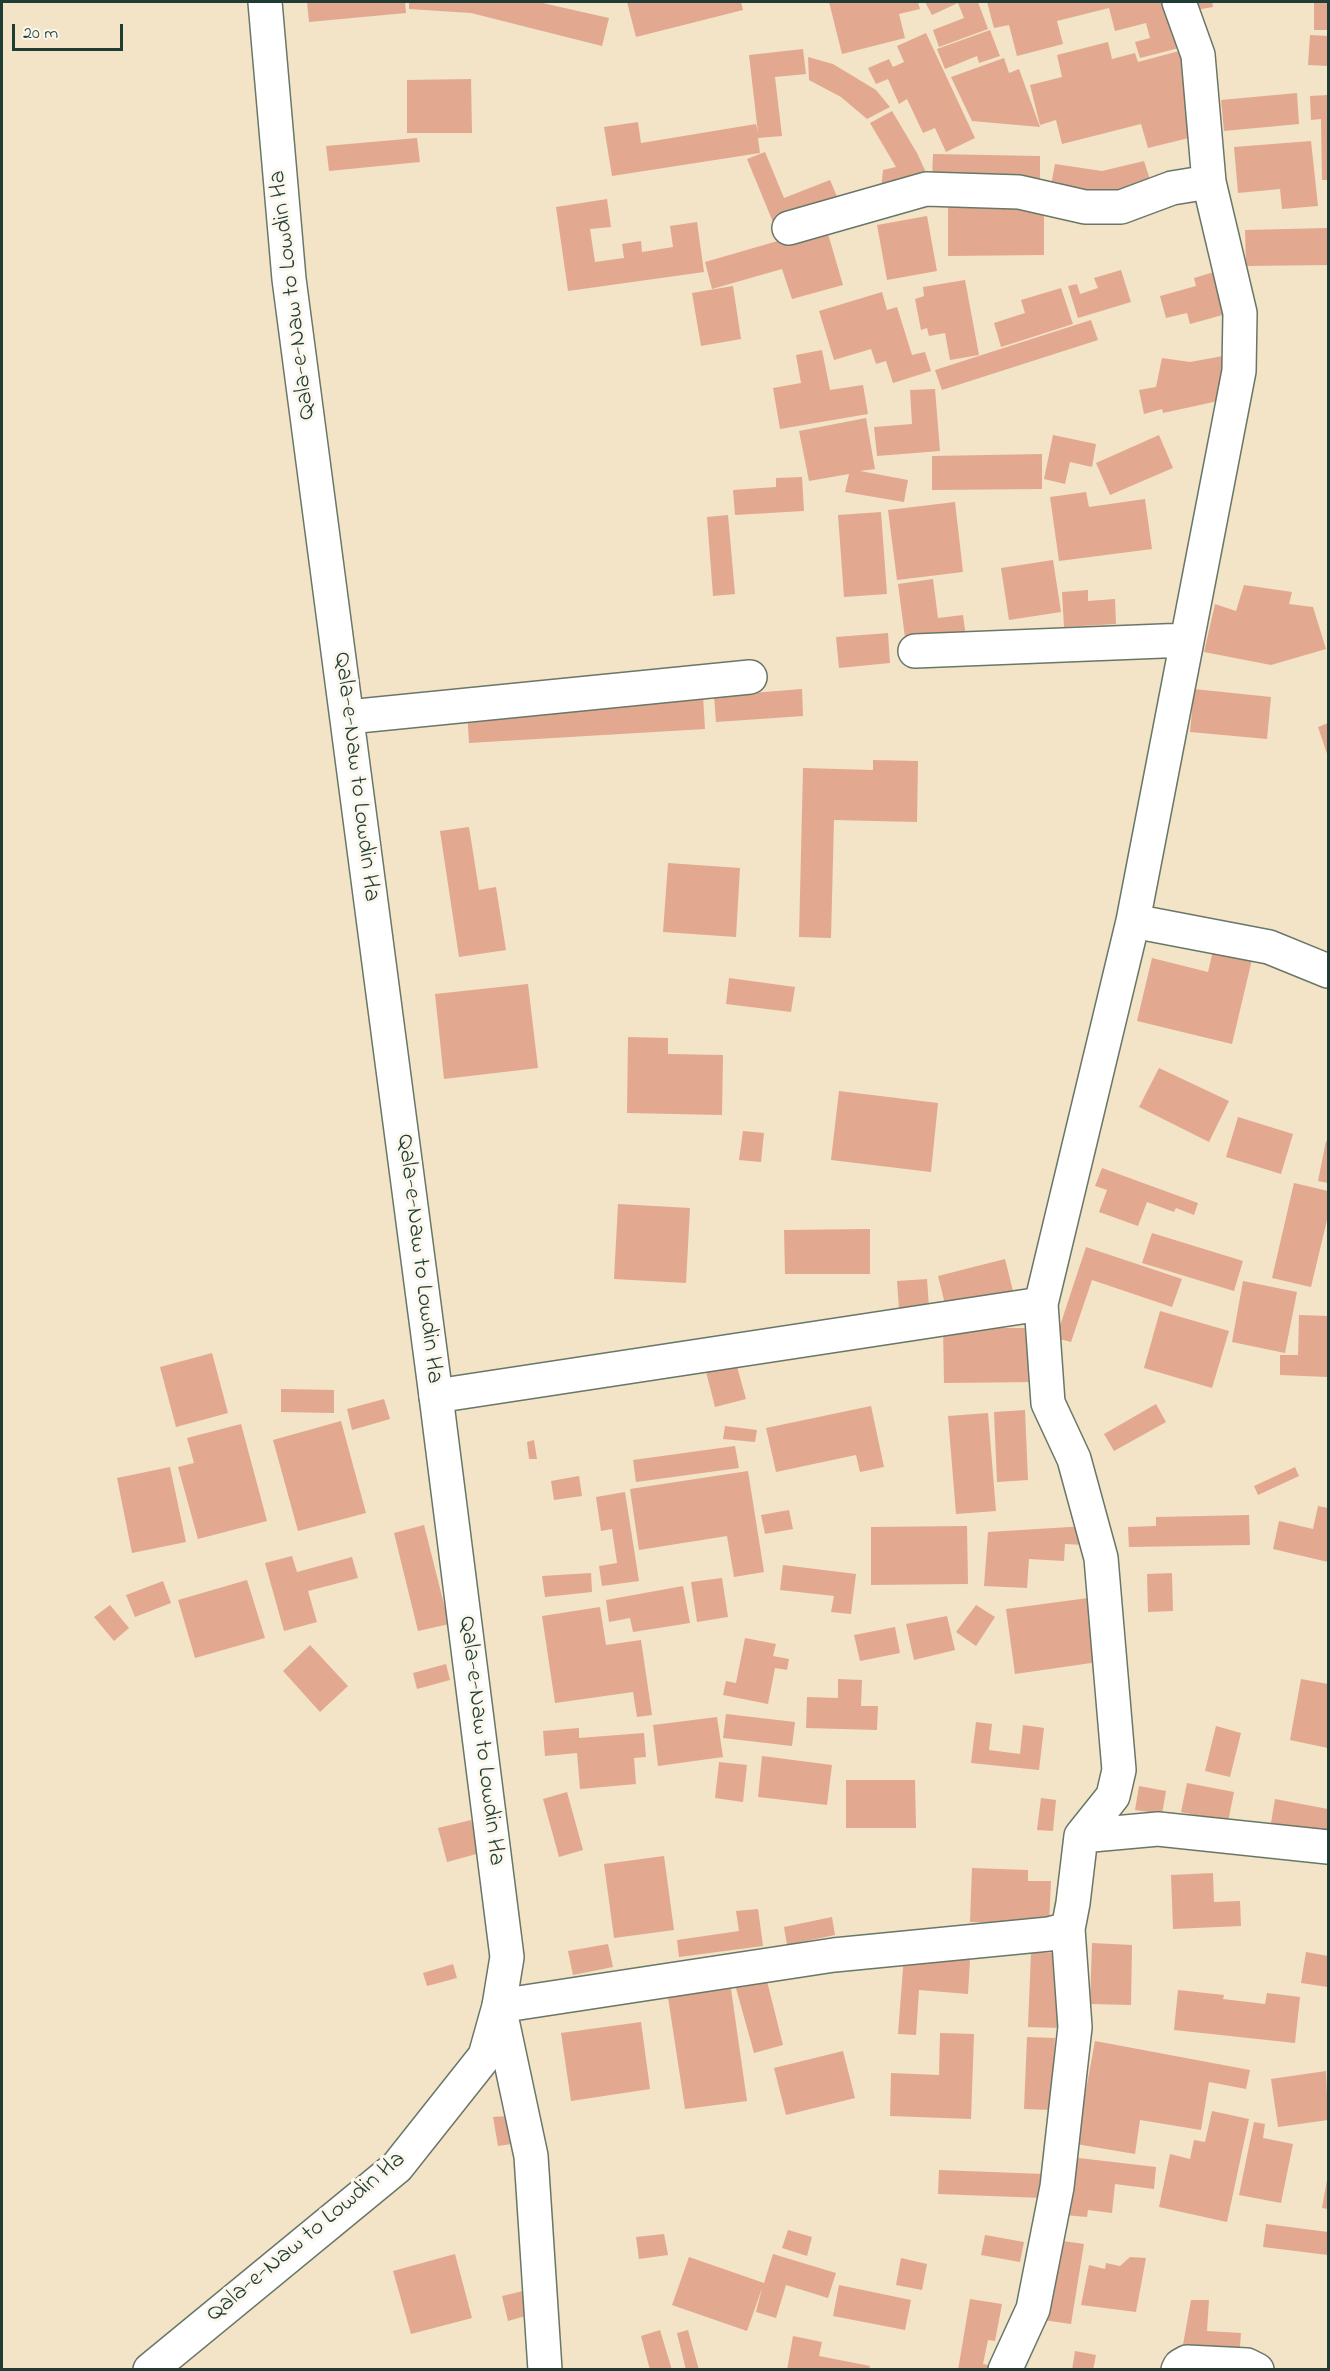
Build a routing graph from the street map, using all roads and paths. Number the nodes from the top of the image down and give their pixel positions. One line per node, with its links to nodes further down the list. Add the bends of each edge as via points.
1 (265, 2): 8 (street, Qala-e-Naw to Lowdin Ha, via 289,279)
2 (1179, 2): 3 (street, via 1198,55)
3 (1209, 182): 4 (street, via 1172,188 1121,207 1085,207 1019,192 926,189); 5 (street, via 1240,312 1239,371)
4 (789, 228)
5 (1188, 640): 6 (street); 9 (street)
6 (915, 651)
7 (750, 677): 8 (street)
8 (348, 717): 12 (street, Qala-e-Naw to Lowdin Ha)
9 (1133, 921): 10 (street, via 1269,947); 11 (street)
10 (1329, 971)
11 (1041, 1304): 12 (street); 13 (street, via 1048,1403 1074,1459 1101,1558 1119,1770 1113,1796)
12 (436, 1396): 16 (street, Qala-e-Naw to Lowdin Ha, via 507,1958)
13 (1081, 1836): 14 (street, via 1158,1829); 15 (street)
14 (1329, 1847)
15 (1068, 1929): 16 (street, via 834,1955); 19 (street, via 1075,2027 1057,2187 1033,2309)
16 (499, 2006): 17 (street, Qala-e-Naw to Lowdin Ha, via 485,2056 397,2167); 18 (street, via 531,2156)
17 (150, 2370)
18 (545, 2370)
19 (1005, 2370)
20 (1178, 2370): 21 (street, via 1187,2362 1247,2365)
21 (1257, 2370)

